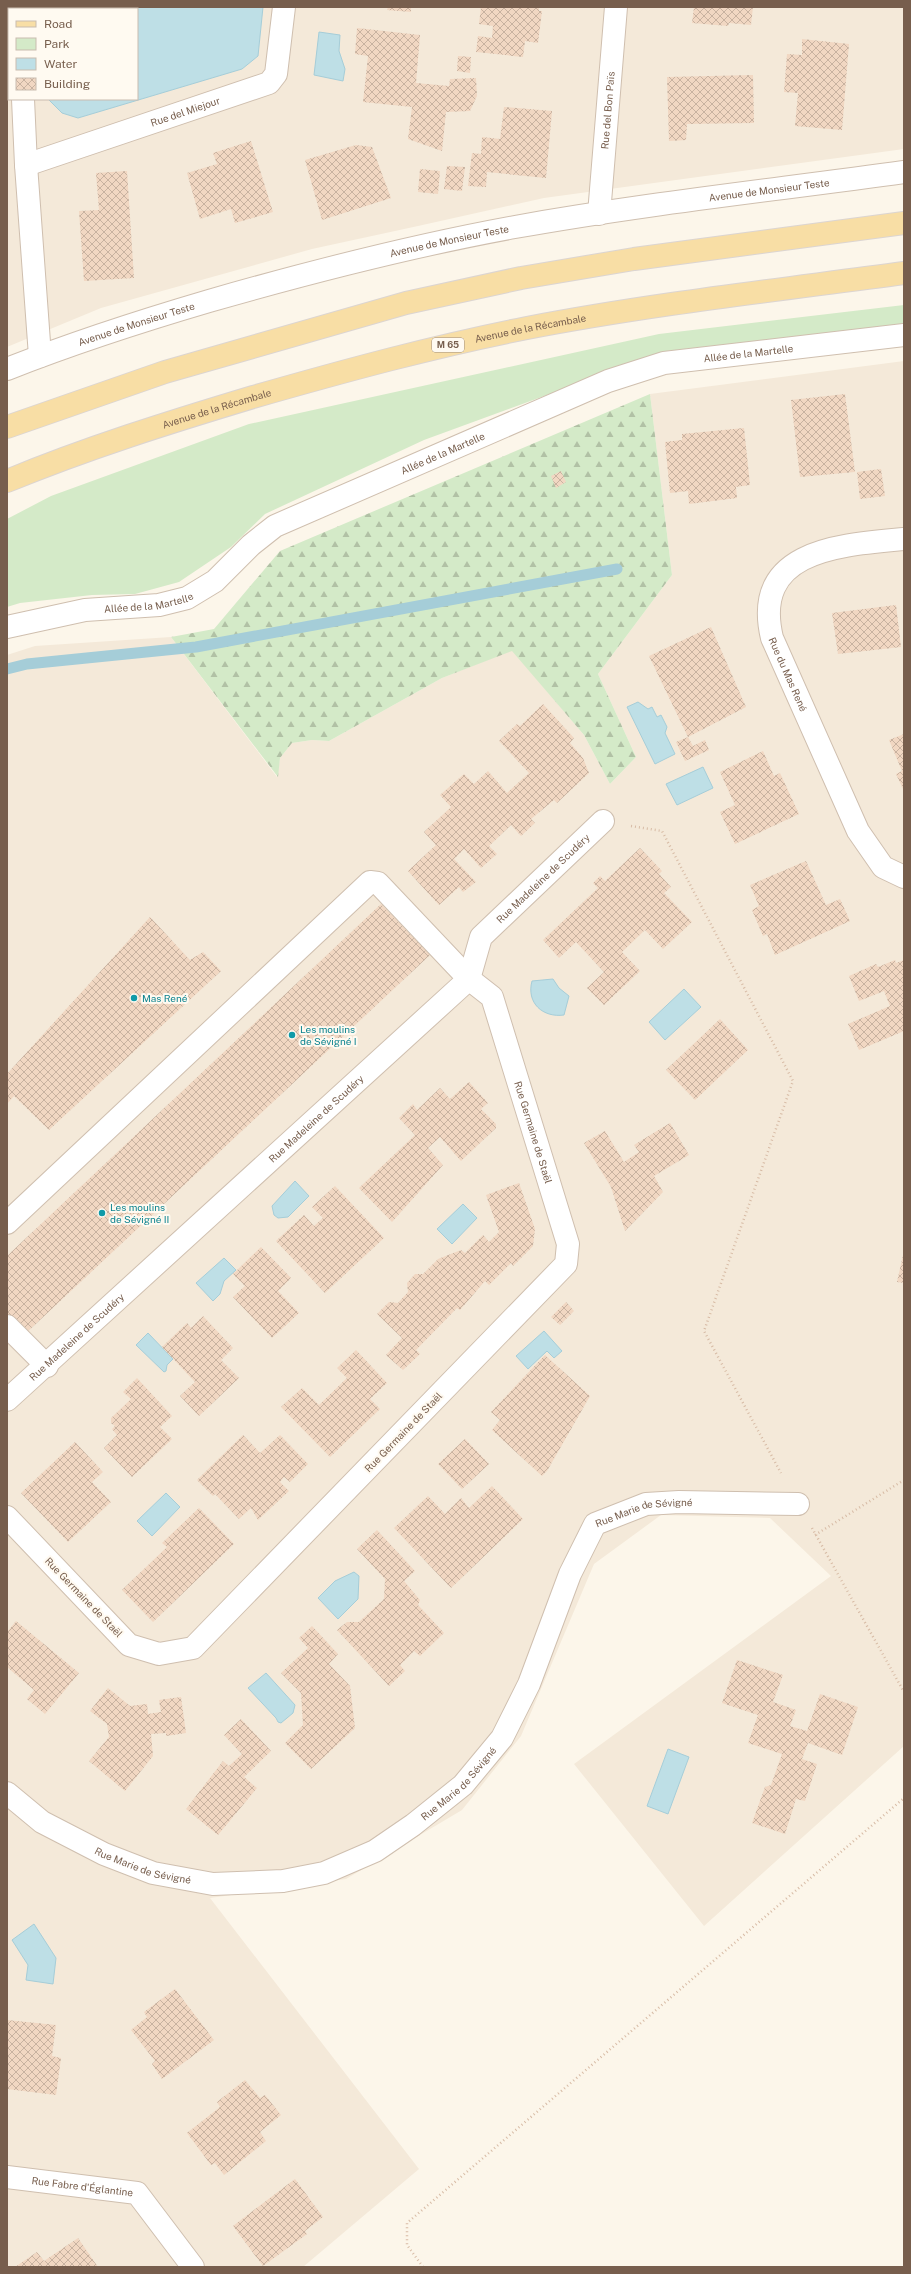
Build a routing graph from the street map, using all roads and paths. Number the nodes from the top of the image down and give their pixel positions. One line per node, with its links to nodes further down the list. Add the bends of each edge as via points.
1 (284, 7): 4 (street, Rue del Miejour, via 276,74 270,84)
2 (616, 7): 6 (street, Rue del Bon Païs)
3 (23, 100): 4 (street)
4 (26, 165): 10 (street)
5 (904, 172): 6 (street, Avenue de Monsieur Teste)
6 (599, 214): 10 (street, Avenue de Monsieur Teste, via 514,227 390,252 189,307)
7 (904, 223): 12 (main road, via 634,259 520,278 406,303 165,372)
8 (904, 273): 13 (main road, Avenue de la Récambale / M 65, via 640,309 528,328 416,352 182,419 60,459)
9 (904, 336): 15 (street, Allée de la Martelle, via 664,364 608,381 275,526 251,545 215,581 187,598 159,605 85,610)
10 (40, 356): 11 (street, Avenue de Monsieur Teste)
11 (7, 369)
12 (7, 427)
13 (7, 481)
14 (904, 539): 17 (street, Rue du Mas René, via 840,545 784,571 770,594 768,623 772,638 858,831 883,867)
15 (7, 627)
16 (603, 821): 18 (street, Rue Madeleine de Scudéry, via 481,937); 21 (path, via 662,831 793,1081)
17 (904, 877)
18 (468, 979): 19 (street, Rue Germaine de Staël, via 378,883 370,882); 22 (street, Rue Madeleine de Scudéry); 26 (street, Rue Germaine de Staël, via 492,997 568,1244 566,1264 193,1648 159,1654 129,1645)
19 (7, 1223)
20 (7, 1326): 22 (street)
21 (704, 1331)
22 (47, 1366): 23 (street, Rue Madeleine de Scudéry)
23 (7, 1400)
24 (904, 1480): 27 (path)
25 (798, 1504): 28 (street, Rue Marie de Sévigné, via 646,1504 595,1524 570,1574 529,1684 502,1738 463,1785 413,1825 374,1851 324,1874 283,1881 213,1884 153,1873 104,1854 42,1822)
26 (7, 1517)
27 (815, 1535)
28 (7, 1793)
29 (904, 1798): 32 (path, via 407,2223 407,2245)
30 (7, 2177): 31 (street, Rue Fabre d'Églantine, via 137,2193)
31 (193, 2267)
32 (423, 2267)

